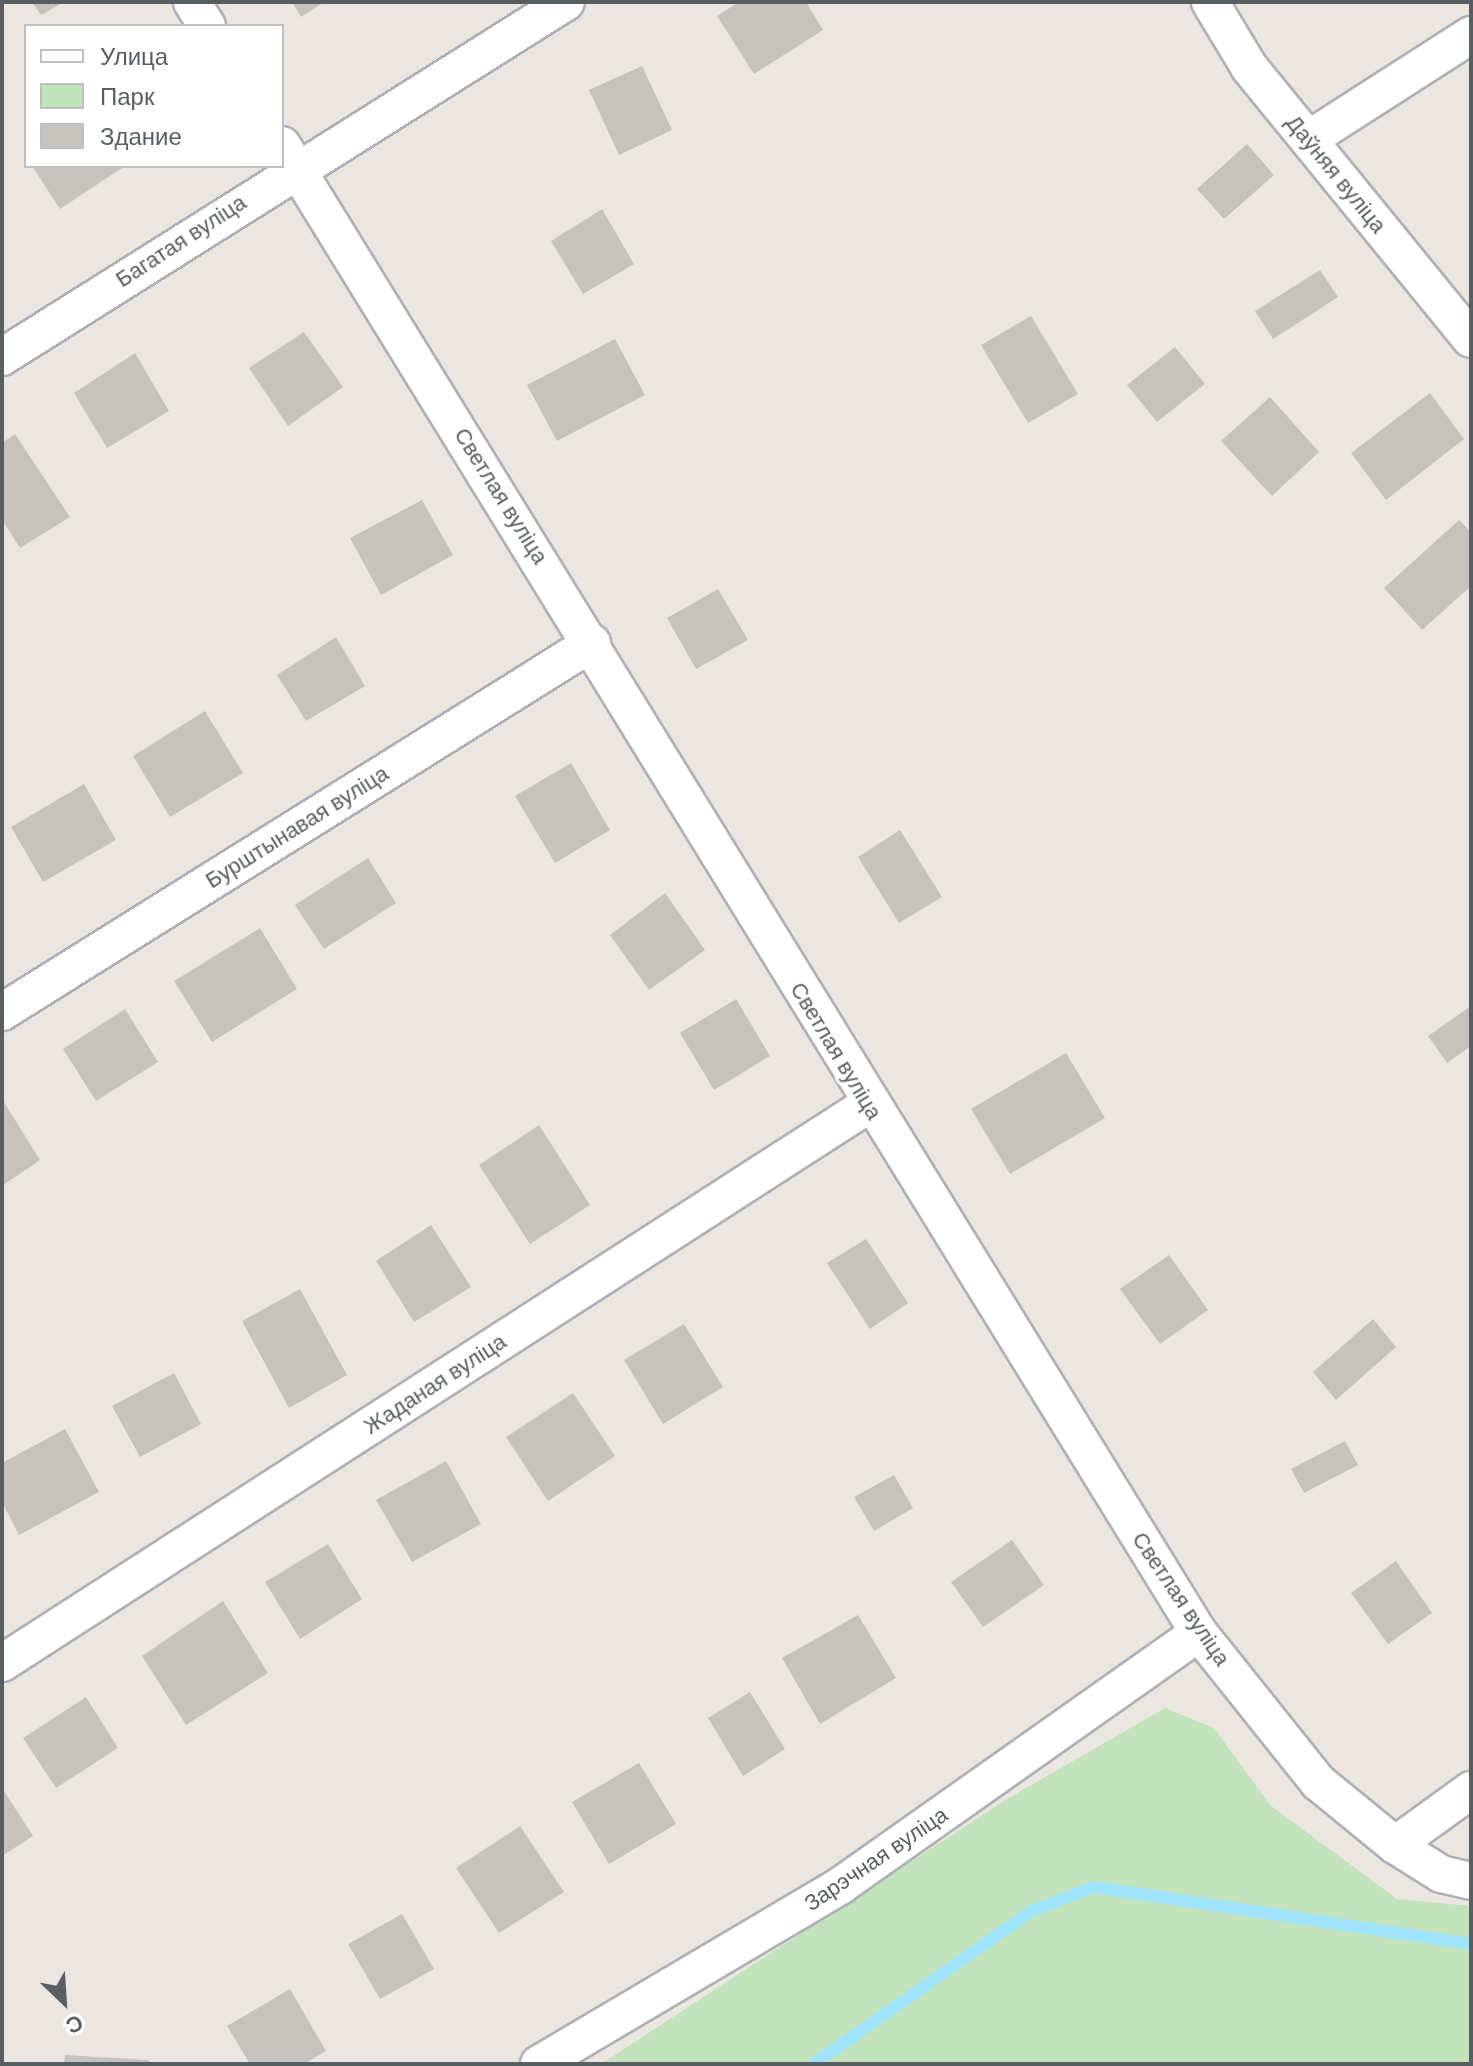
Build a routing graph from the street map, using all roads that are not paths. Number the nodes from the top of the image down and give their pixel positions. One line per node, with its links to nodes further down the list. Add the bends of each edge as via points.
1 (192, 2): 4 (street)
2 (566, 2): 7 (street, Багатая вуліца)
3 (1210, 2): 6 (street, Даўняя вуліца, via 1249,67)
4 (206, 24)
5 (1471, 35): 6 (street)
6 (1309, 139): 9 (street, Даўняя вуліца)
7 (289, 156): 11 (street, Светлая вуліца)
8 (272, 168): 10 (street, Багатая вуліца)
9 (1466, 324)
10 (2, 357)
11 (592, 643): 12 (street, Бурштынавая вуліца); 13 (street, Светлая вуліца)
12 (2, 1012)
13 (868, 1105): 14 (street, Светлая вуліца); 15 (street, Жаданая вуліца)
14 (1199, 1633): 17 (street, Светлая вуліца, via 1318,1782); 19 (street, Зарэчная вуліца, via 840,1886)
15 (2, 1663)
16 (1471, 1790): 17 (street)
17 (1395, 1845): 18 (street, Светлая вуліца, via 1441,1874)
18 (1471, 1881)
19 (539, 2064)

